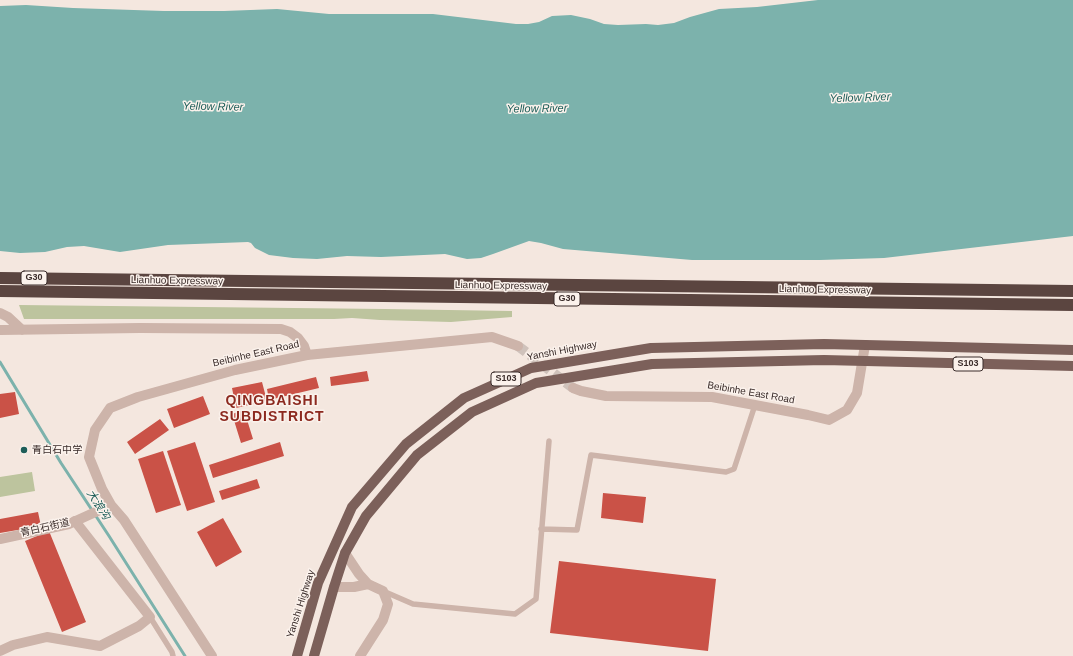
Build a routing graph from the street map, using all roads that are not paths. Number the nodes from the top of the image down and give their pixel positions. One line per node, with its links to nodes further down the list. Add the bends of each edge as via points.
1 (0, 278): 2 (highway, Lianhuo Expressway / G30)
2 (1073, 291)
3 (0, 292): 4 (highway, Lianhuo Expressway / G30)
4 (1073, 305)
5 (0, 313): 7 (street)
6 (5, 330): 7 (street)
7 (22, 330): 11 (street, via 281,329 298,338)
8 (865, 345): 10 (main road, S103); 12 (street, Beibinhe East Road); 29 (main road, Yanshi Highway / S103, via 651,348 531,368 464,398 406,444 352,507 318,583)
9 (518, 346): 11 (street, Beibinhe East Road, via 492,337)
10 (1073, 350)
11 (307, 355): 17 (street, Beibinhe East Road, via 235,370 138,397 110,408 95,430 89,457)
12 (863, 361): 13 (main road, S103); 15 (street, Beibinhe East Road, via 857,393 847,410 829,420); 21 (main road, S103, via 652,364 536,383 472,412 417,455 366,516)
13 (1073, 366)
14 (573, 388): 15 (street, Beibinhe East Road, via 606,396 712,396)
15 (755, 405): 19 (lane, via 734,469 726,472 591,455 577,530)
16 (549, 441): 19 (lane)
17 (107, 507): 18 (street, 青白石街道); 28 (street, via 124,520)
18 (78, 519): 20 (street, 青白石街道, via 69,524); 25 (street)
19 (542, 529): 24 (lane, via 536,598 515,614 413,604)
20 (0, 539)
21 (345, 553): 22 (street); 23 (main road, S103)
22 (368, 584): 23 (street); 24 (street)
23 (334, 587): 30 (main road, S103)
24 (383, 591): 31 (street, via 388,604 383,620)
25 (150, 617): 26 (street, via 139,626 100,646 47,636 13,645); 27 (lane)
26 (0, 652)
27 (173, 656)
28 (212, 656)
29 (297, 656)
30 (314, 656)
31 (360, 656)

